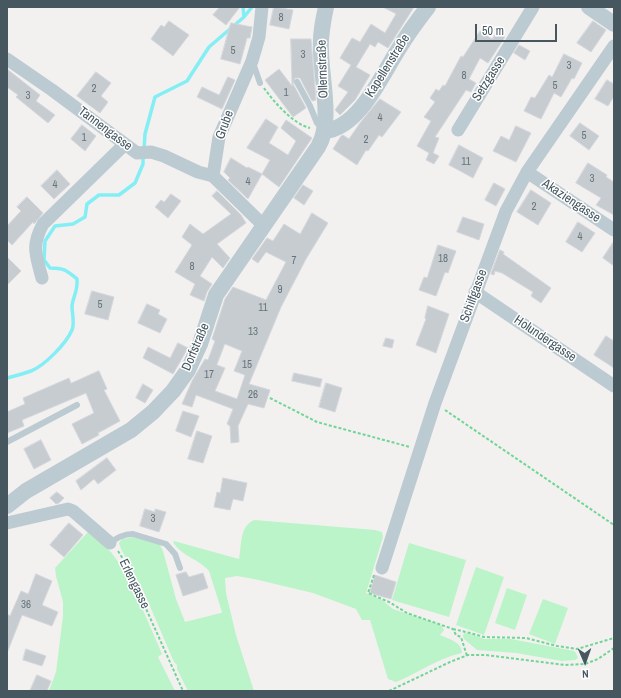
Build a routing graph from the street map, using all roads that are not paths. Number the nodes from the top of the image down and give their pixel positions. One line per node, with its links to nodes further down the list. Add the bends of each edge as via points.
1 (262, 7): 9 (street, Grube, via 259,37)
2 (326, 7): 13 (street, Ollernstraße, via 321,35)
3 (428, 7): 13 (street, Kapellenstraße, via 411,29 374,92 343,124 336,129)
4 (533, 7): 12 (street, Setzgasse)
5 (589, 7): 6 (street)
6 (614, 24)
7 (614, 46): 15 (street, Schilfgasse)
8 (7, 59): 14 (street, Tannengasse)
9 (252, 61): 10 (lane); 16 (street, Grube, via 219,137)
10 (260, 82)
11 (297, 82): 13 (lane, via 317,123)
12 (458, 130)
13 (325, 131): 17 (street, Dorfstraße, via 318,147)
14 (124, 145): 16 (street, Tannengasse, via 137,153 151,152); 19 (street, via 43,224 38,234 35,252)
15 (528, 172): 18 (street, Akaziengasse); 20 (street, Schilfgasse, via 506,211)
16 (212, 176): 17 (street)
17 (264, 226): 24 (street, Dorfstraße, via 216,295 200,344 188,370 173,391 131,430 26,491)
18 (614, 230)
19 (42, 278)
20 (475, 292): 21 (street, Holundergasse); 28 (street, Schilfgasse, via 435,403)
21 (614, 386)
22 (77, 405): 23 (lane)
23 (7, 442)
24 (7, 506)
25 (7, 523): 26 (street, via 68,509)
26 (110, 543): 27 (lane, via 119,536 132,534 166,544 175,554)
27 (180, 568)
28 (382, 568)

